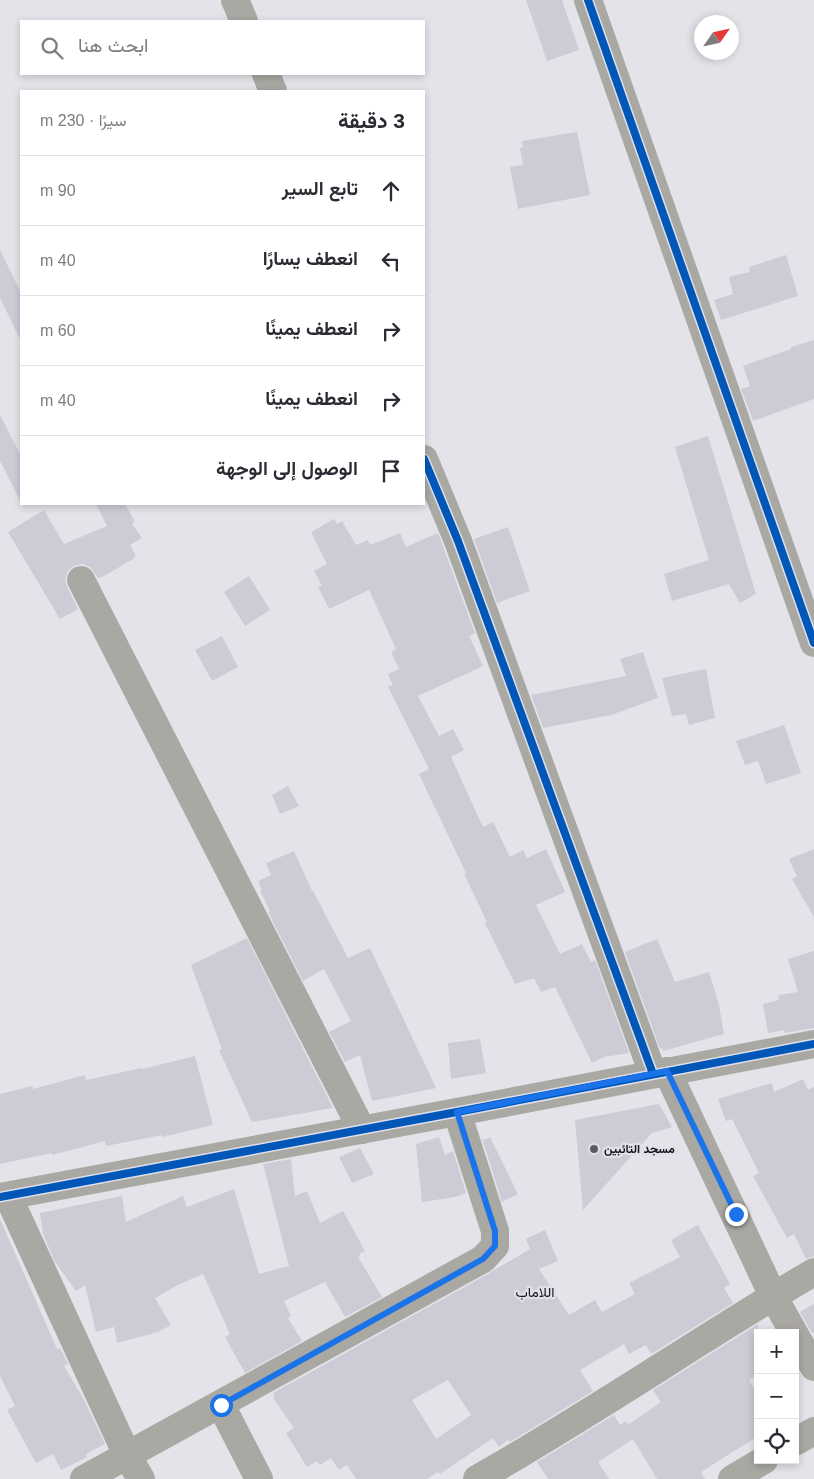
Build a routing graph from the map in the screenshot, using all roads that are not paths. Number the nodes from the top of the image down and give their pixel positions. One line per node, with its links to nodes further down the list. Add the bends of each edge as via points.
1 (235, 0): 3 (street)
2 (588, 0): 8 (street)
3 (244, 20)
4 (266, 75): 5 (street)
5 (273, 90)
6 (425, 461): 10 (street)
7 (81, 580): 12 (street)
8 (814, 643)
9 (814, 1044): 10 (street)
10 (660, 1073): 11 (street); 15 (street)
11 (457, 1112): 12 (street); 19 (street, via 495,1231 495,1246 483,1259)
12 (362, 1130): 13 (street)
13 (4, 1196): 22 (street)
14 (814, 1272): 15 (street)
15 (773, 1296): 16 (street); 27 (street, via 591,1412)
16 (792, 1329)
17 (799, 1341): 18 (street)
18 (814, 1367)
19 (221, 1405): 22 (street); 26 (street)
20 (814, 1431): 21 (street)
21 (799, 1440)
22 (127, 1455): 24 (street); 25 (street)
23 (757, 1464): 28 (street)
24 (84, 1479)
25 (141, 1479)
26 (259, 1479)
27 (477, 1479)
28 (732, 1479)

